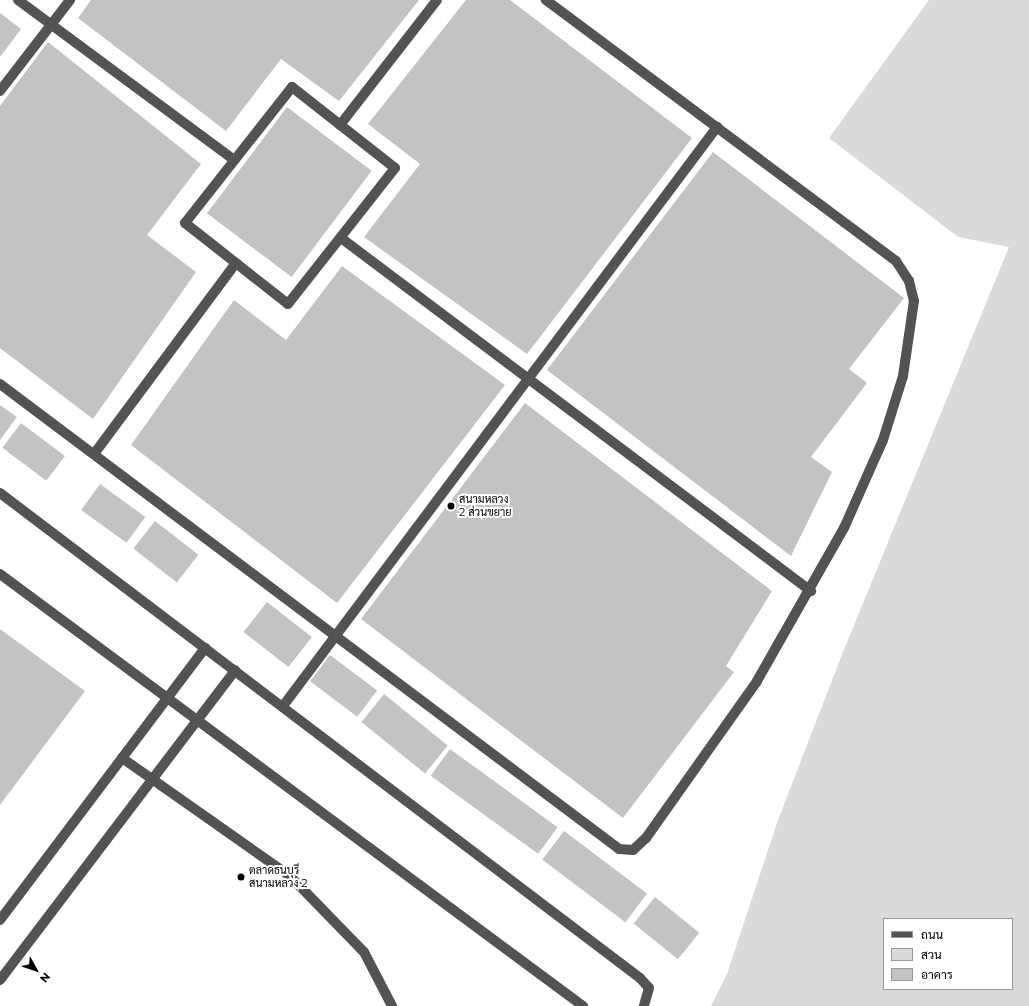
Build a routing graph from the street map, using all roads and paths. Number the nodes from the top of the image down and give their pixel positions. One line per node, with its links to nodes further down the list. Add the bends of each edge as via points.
1 (18, 0): 5 (street)
2 (70, 0): 5 (street)
3 (437, 0): 7 (street)
4 (546, 0): 8 (street)
5 (51, 24): 6 (street); 9 (street)
6 (0, 91)
7 (340, 125): 9 (street, via 292,87); 10 (street, via 395,168)
8 (717, 127): 12 (street); 17 (street, via 896,261 909,281 914,302 903,376 883,440 844,528)
9 (234, 160): 11 (street, via 185,223)
10 (341, 238): 11 (street, via 288,304); 12 (street)
11 (236, 263): 14 (street)
12 (528, 379): 17 (street); 18 (street)
13 (0, 384): 14 (street)
14 (94, 454): 18 (street)
15 (0, 493): 19 (street)
16 (0, 574): 21 (street)
17 (811, 591): 18 (street, via 708,753 646,838 633,850 619,849)
18 (335, 634): 22 (street)
19 (205, 648): 20 (street); 21 (street)
20 (235, 670): 22 (street); 23 (street)
21 (168, 698): 23 (street); 24 (street)
22 (283, 706): 30 (street, via 640,978 649,988)
23 (197, 720): 25 (street); 29 (street)
24 (122, 758): 25 (street); 26 (street)
25 (152, 779): 27 (street); 28 (street, via 290,876 364,952)
26 (0, 920)
27 (0, 980)
28 (392, 1006)
29 (583, 1006)
30 (644, 1006)

